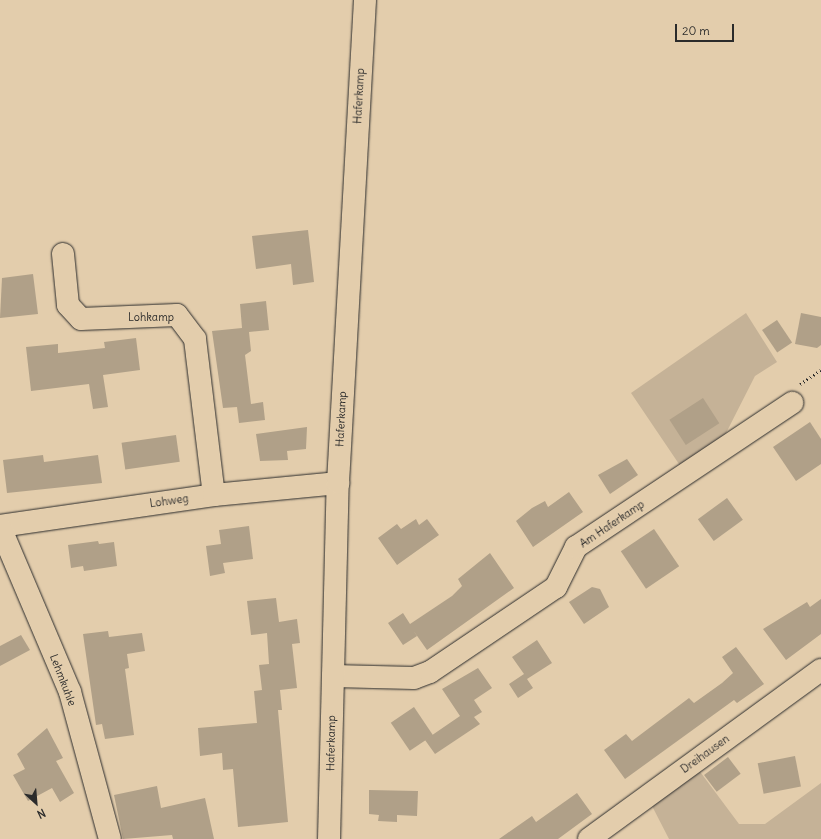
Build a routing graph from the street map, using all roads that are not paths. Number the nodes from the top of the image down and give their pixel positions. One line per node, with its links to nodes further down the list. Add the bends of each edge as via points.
1 (365, 0): 4 (street, Haferkamp)
2 (63, 254): 5 (street, Lohkamp, via 68,305 81,319 177,315 195,339)
3 (792, 403): 8 (street, Am Haferkamp, via 576,547 556,587 430,672 414,678)
4 (338, 483): 5 (street, Lohweg); 8 (street, Haferkamp)
5 (214, 495): 6 (street, Lohweg)
6 (0, 526): 9 (street, Lehmkuhle, via 70,692)
7 (821, 670): 11 (street, Dreihausen)
8 (333, 676): 10 (street, Haferkamp)
9 (110, 839)
10 (329, 839)
11 (589, 839)

